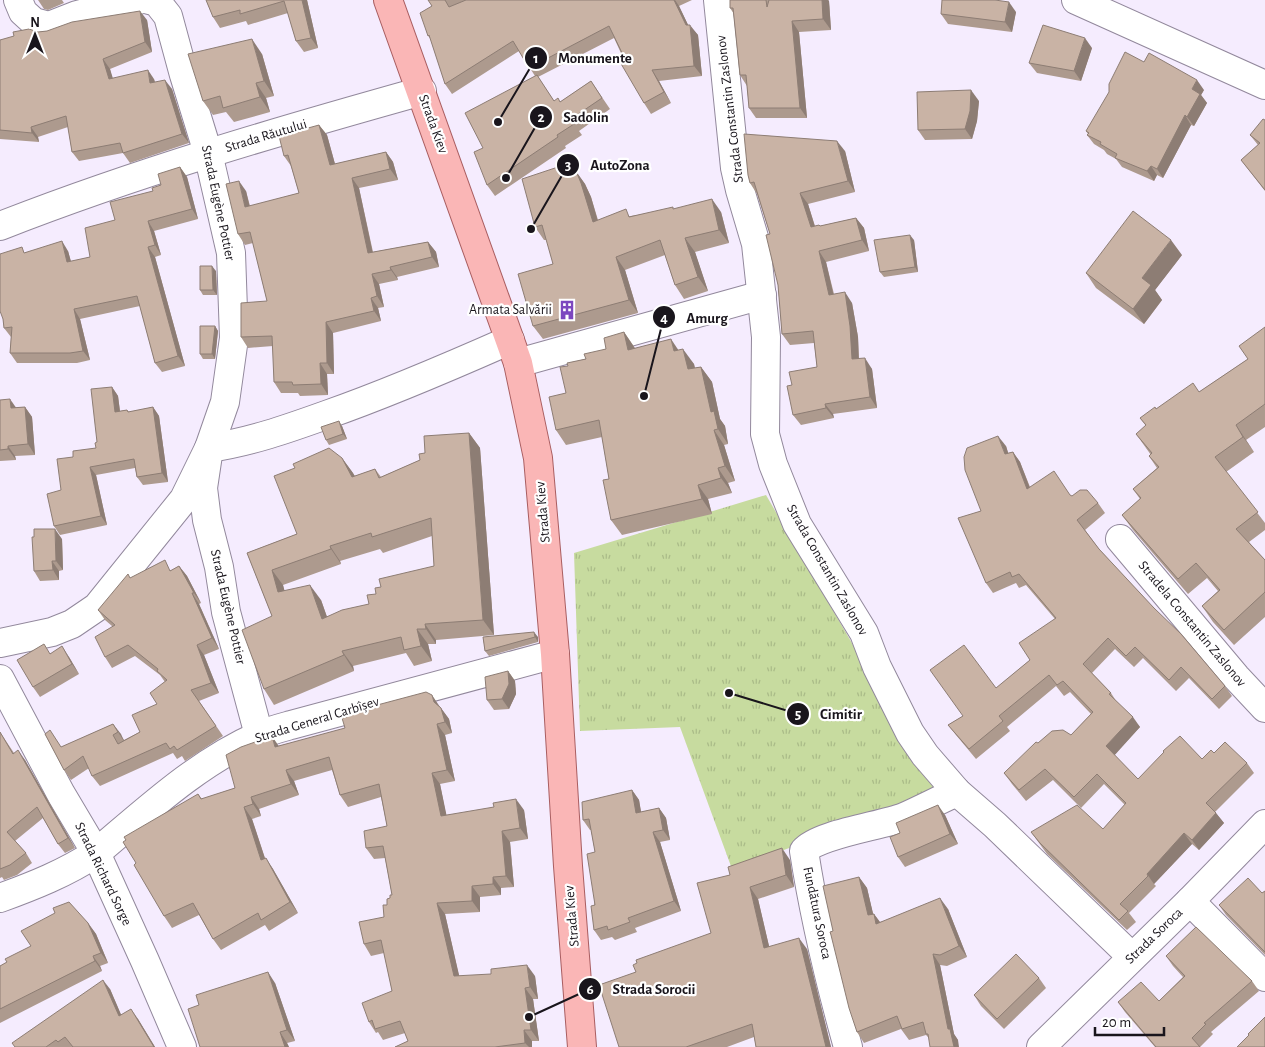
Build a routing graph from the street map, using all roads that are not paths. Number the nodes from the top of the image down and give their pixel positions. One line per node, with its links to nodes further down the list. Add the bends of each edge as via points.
1 (18, 0): 2 (street, via 22,12 34,22 49,26 77,15)
2 (138, 0)
3 (149, 0): 9 (street, Strada Eugène Pottier, via 157,2 168,16)
4 (388, 0): 8 (main road, Strada Kiev)
5 (718, 0): 11 (street, Strada Constantin Zaslonov, via 735,168 756,244)
6 (1076, 0): 7 (street)
7 (1265, 85)
8 (422, 91): 9 (street, Strada Răutului); 12 (main road, Strada Kiev)
9 (208, 153): 10 (street, Strada Răutului, via 72,198); 13 (street, Strada Eugène Pottier, via 231,253 234,338 225,402)
10 (0, 226)
11 (762, 294): 12 (street); 20 (street, Strada Constantin Zaslonov, via 766,337 765,434 783,491 797,524 864,634 910,733)
12 (514, 352): 13 (street, via 267,436); 16 (main road, Strada Kiev, via 538,458)
13 (209, 448): 15 (street, Strada Eugène Pottier, via 184,499 97,607 72,624 52,632); 19 (street, Strada Eugène Pottier, via 203,488 207,520 226,612)
14 (1120, 539): 18 (street, Stradela Сonstantin Zaslonov)
15 (0, 643)
16 (555, 654): 19 (street, Strada General Carbîșev); 29 (main road, Strada Kiev)
17 (0, 680): 22 (street, Strada Richard Sorge)
18 (1265, 708)
19 (259, 735): 22 (street, Strada General Carbîșev, via 197,772)
20 (957, 792): 25 (street, Strada Constantin Zaslonov, via 996,825); 30 (street, Fundătura Sorocа, via 902,817 841,834 808,846 804,851)
21 (1265, 824): 24 (street, Strada Soroca)
22 (96, 853): 23 (street, Strada General Carbîșev, via 61,873); 28 (street, Strada Richard Sorge)
23 (0, 898)
24 (1190, 901): 25 (street, Strada Soroca); 26 (street)
25 (1132, 957): 27 (street, Strada Soroca)
26 (1265, 977)
27 (1055, 1042)
28 (182, 1047)
29 (582, 1047)
30 (848, 1047)

